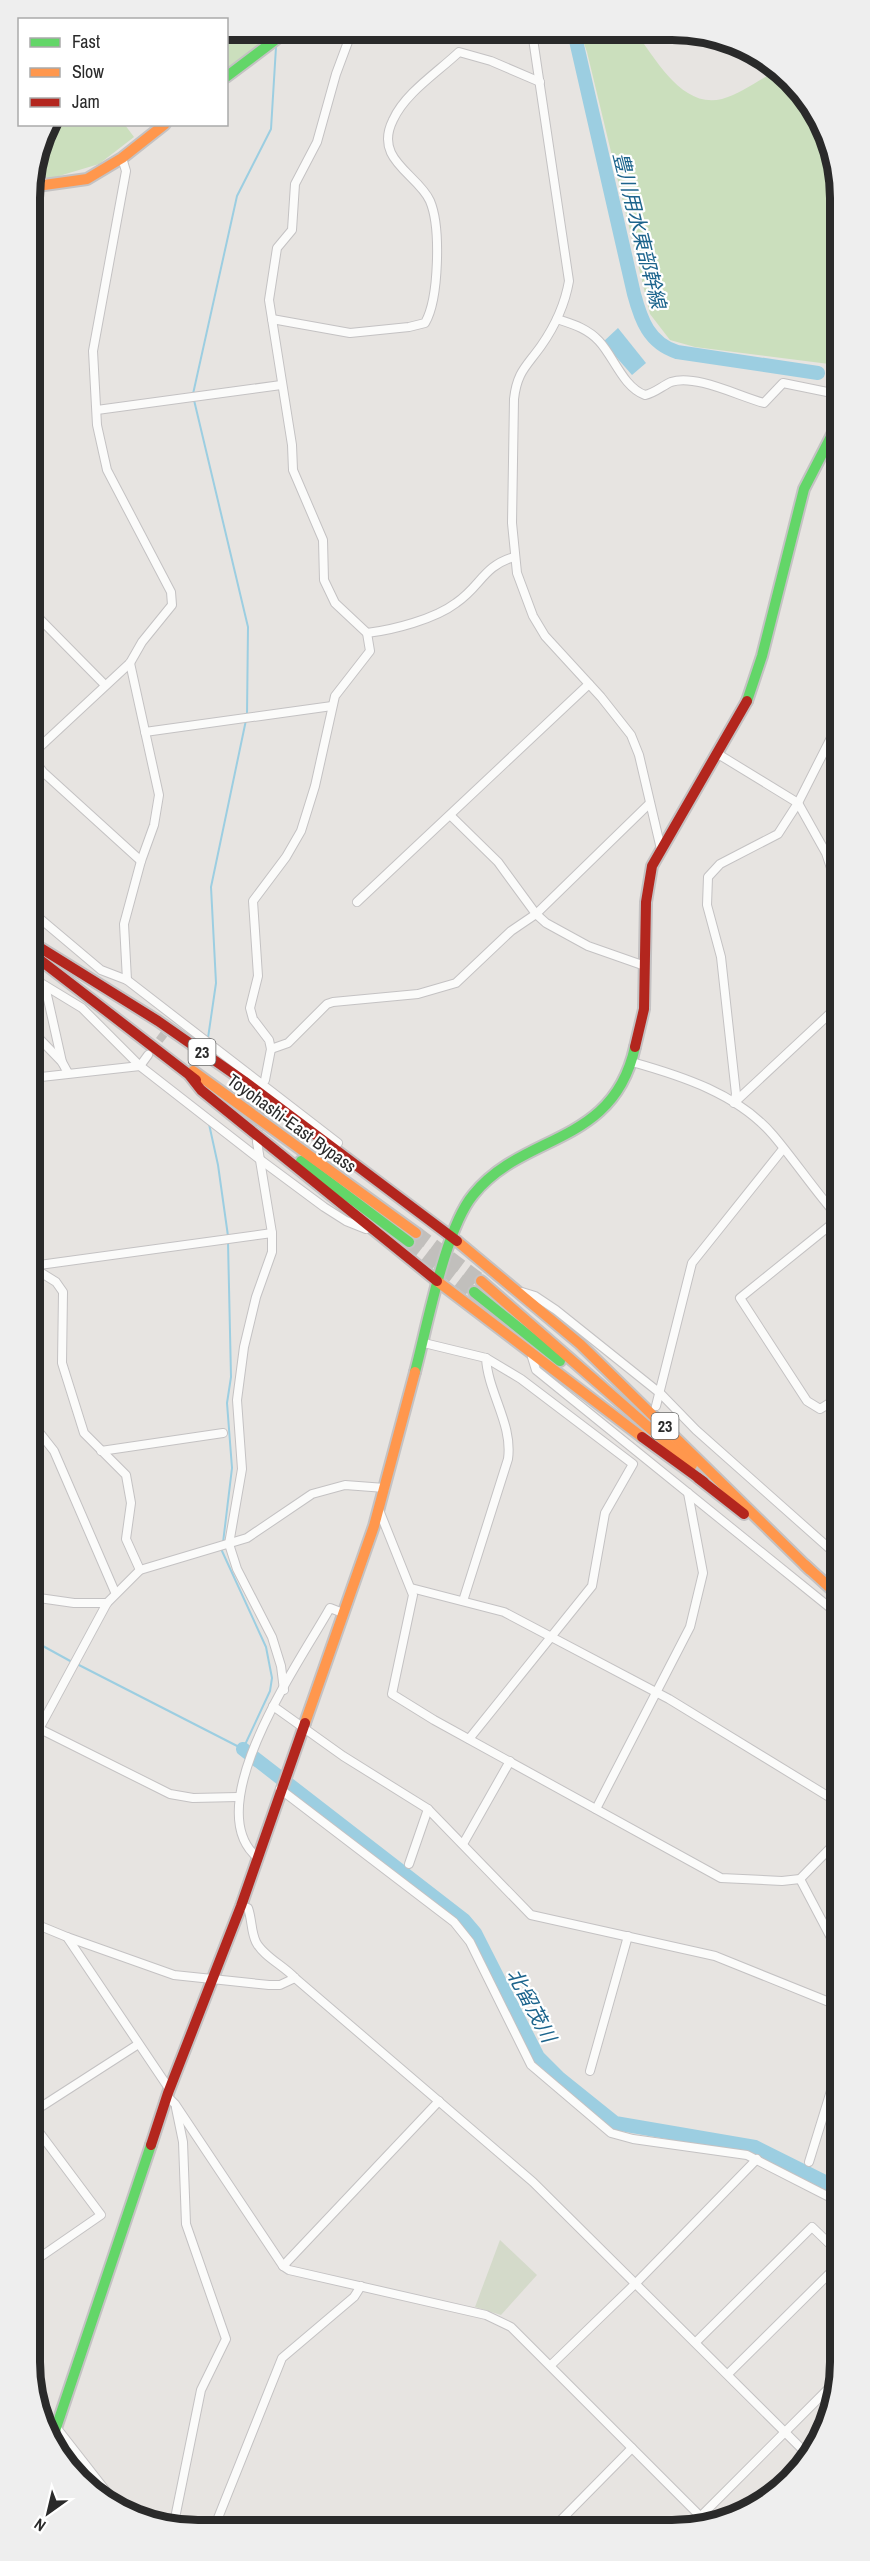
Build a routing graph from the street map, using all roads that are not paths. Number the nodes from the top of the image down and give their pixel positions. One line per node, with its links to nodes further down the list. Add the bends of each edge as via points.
1 (273, 40): 4 (main road)
2 (349, 40): 10 (street, via 317,142 295,184 292,230 280,243 274,260 269,300)
3 (533, 40): 5 (street)
4 (228, 75)
5 (540, 82): 10 (street, via 459,52 391,122 390,150 395,161 431,203 436,273 425,323 350,333); 11 (street, via 569,274 568,291)
6 (162, 126): 7 (main road)
7 (122, 158): 9 (main road, via 87,179); 14 (street, via 126,171 93,351)
8 (42, 180): 9 (street)
9 (44, 185)
10 (272, 319): 12 (street)
11 (556, 319): 13 (street, via 577,325 598,339 632,386 645,395 681,381 721,388 764,402 783,383); 16 (street, via 516,379)
12 (281, 386): 14 (street); 18 (street, via 293,470 323,540 322,568 328,590 343,613)
13 (830, 393)
14 (97, 410): 19 (street, via 107,470 172,598 165,618 142,642)
15 (830, 439): 26 (main road, via 804,489 762,656 747,700)
16 (514, 557): 18 (street, via 497,562 455,604 417,621); 20 (street, via 533,616 545,636)
17 (41, 620): 21 (street)
18 (367, 633): 22 (street, via 370,651 346,679)
19 (130, 663): 21 (street); 23 (street)
20 (589, 684): 29 (street, via 631,735); 30 (street)
21 (105, 685): 25 (street)
22 (332, 706): 23 (street); 46 (street, via 301,831 252,901 258,976 249,1008)
23 (145, 732): 32 (street, via 159,795 154,825)
24 (830, 740): 28 (street)
25 (41, 747)
26 (718, 754): 28 (street); 31 (main road)
27 (41, 769): 32 (street)
28 (798, 803): 33 (street); 55 (street, via 778,834 720,864 708,877 707,905 724,977)
29 (648, 804): 31 (street); 35 (street)
30 (451, 816): 34 (street); 35 (street, via 498,862)
31 (661, 849): 39 (main road, via 652,866 646,902)
32 (141, 861): 40 (street, via 124,924)
33 (830, 864)
34 (357, 902)
35 (536, 914): 39 (street, via 588,946); 46 (street, via 511,931 456,983 418,994 327,1004 288,1043)
36 (41, 919): 40 (street, via 101,970)
37 (41, 948): 59 (main road, 23, via 167,1028)
38 (41, 960): 43 (main road, Toyohashi-East Bypass / 23)
39 (645, 966): 49 (main road, via 644,1009)
40 (127, 980): 59 (street, via 174,1022 346,1149)
41 (41, 983): 42 (street)
42 (45, 986): 48 (street); 50 (street, via 82,1008)
43 (91, 998): 52 (main road, Toyohashi-East Bypass / 23); 52 (main road, Toyohashi-East Bypass / 23, via 412,1238)
44 (830, 1014): 55 (street)
45 (41, 1040): 48 (street)
46 (271, 1049): 54 (street)
47 (148, 1055): 50 (street)
48 (62, 1062): 51 (street)
49 (632, 1062): 55 (street, via 674,1074); 64 (main road, via 620,1087 594,1119 510,1165 482,1185 471,1197)
50 (140, 1066): 51 (street); 58 (street)
51 (68, 1072): 53 (street)
52 (190, 1076): 62 (main road, 23, via 201,1090)
53 (41, 1077)
54 (265, 1080)
55 (734, 1103): 57 (street, via 757,1119)
56 (257, 1143): 58 (street)
57 (783, 1149): 60 (street); 74 (street, via 692,1263)
58 (258, 1158): 62 (street, via 346,1221); 63 (street)
59 (366, 1172): 64 (main road)
60 (830, 1207)
61 (830, 1225): 75 (street, via 740,1298 807,1401 820,1409)
62 (373, 1231): 68 (main road)
63 (272, 1233): 65 (street); 85 (street, via 272,1252 244,1347 237,1400 242,1469)
64 (452, 1236): 68 (main road); 69 (main road)
65 (41, 1266)
66 (41, 1272): 79 (street, via 63,1292 62,1364 80,1423)
67 (481, 1281): 84 (main road, 23, via 627,1405)
68 (439, 1284): 71 (main road); 72 (main road)
69 (515, 1289): 74 (street, via 556,1310); 88 (main road, 23, via 588,1352)
70 (474, 1292): 80 (main road, 23)
71 (424, 1342): 73 (street); 81 (main road)
72 (532, 1357): 80 (main road, 23); 82 (street, via 536,1370 640,1450)
73 (486, 1358): 93 (street, via 490,1387 511,1441); 97 (street, via 521,1379 633,1464 605,1513 592,1586)
74 (661, 1394): 76 (street); 86 (street)
75 (829, 1403)
76 (657, 1406)
77 (223, 1433): 79 (street)
78 (40, 1434): 91 (street, via 54,1451)
79 (101, 1451): 87 (street, via 120,1466 129,1484 131,1503 126,1539)
80 (704, 1482): 84 (main road, 23)
81 (385, 1488): 83 (main road); 85 (street, via 345,1485 312,1494 247,1538)
82 (688, 1493): 95 (street); 99 (street, via 704,1573 690,1627)
83 (379, 1510): 90 (street); 96 (main road)
84 (758, 1525): 88 (main road, 23)
85 (224, 1545): 87 (street); 98 (street, via 272,1637)
86 (829, 1549)
87 (140, 1570): 91 (street)
88 (810, 1570): 89 (main road, 23)
89 (829, 1587)
90 (411, 1588): 93 (street); 104 (street, via 413,1595 392,1694)
91 (115, 1592): 94 (street)
92 (40, 1599): 94 (street)
93 (463, 1601): 97 (street, via 504,1612)
94 (107, 1603): 101 (street)
95 (829, 1607)
96 (343, 1613): 98 (street, via 330,1608); 102 (main road)
97 (550, 1638): 99 (street); 104 (street)
98 (284, 1690): 100 (street)
99 (658, 1694): 108 (street); 110 (street)
100 (273, 1706): 102 (street); 107 (street, via 253,1749)
101 (40, 1720)
102 (302, 1727): 106 (main road); 109 (street)
103 (40, 1729): 107 (street, via 170,1794)
104 (469, 1739): 105 (street)
105 (510, 1761): 110 (street); 111 (street)
106 (283, 1783): 113 (main road); 131 (street, via 454,1922 470,1942 531,2064 611,2133)
107 (238, 1797): 113 (street, via 240,1836)
108 (829, 1797)
109 (428, 1809): 111 (street); 114 (street)
110 (596, 1809): 115 (street, via 721,1878)
111 (463, 1845): 119 (street, via 531,1915)
112 (829, 1849): 115 (street)
113 (258, 1858): 116 (main road)
114 (409, 1864)
115 (800, 1879): 118 (street)
116 (241, 1906): 121 (street, via 251,1914 255,1941); 122 (main road)
117 (40, 1926): 120 (street)
118 (829, 1931)
119 (628, 1936): 123 (street, via 715,1956); 125 (street)
120 (67, 1937): 122 (street, via 174,1975); 124 (street)
121 (295, 1978): 122 (street, via 280,1985); 128 (street)
122 (213, 1981): 126 (main road)
123 (829, 2002)
124 (137, 2045): 126 (street); 129 (street)
125 (590, 2071)
126 (171, 2097): 136 (street); 144 (main road); 151 (street, via 183,2142 186,2223 226,2339 201,2390)
127 (829, 2098): 132 (street)
128 (439, 2101): 136 (street); 138 (street, via 533,2182)
129 (40, 2107)
130 (40, 2134): 135 (street, via 101,2215)
131 (757, 2159): 133 (street); 138 (street)
132 (809, 2162)
133 (829, 2197)
134 (829, 2243): 140 (street, via 812,2227)
135 (40, 2257)
136 (283, 2266): 139 (street)
137 (829, 2273): 142 (street)
138 (636, 2283): 140 (street); 141 (street)
139 (361, 2286): 141 (street, via 499,2320); 152 (street, via 282,2358)
140 (696, 2342): 142 (street)
141 (550, 2365): 147 (street)
142 (728, 2374): 145 (street)
143 (827, 2390): 145 (street)
144 (56, 2428)
145 (785, 2432): 148 (street); 150 (street)
146 (58, 2433): 149 (street)
147 (632, 2448): 150 (street); 153 (street)
148 (803, 2450)
149 (104, 2489)
150 (701, 2516)
151 (175, 2518)
152 (217, 2520)
153 (561, 2520)

